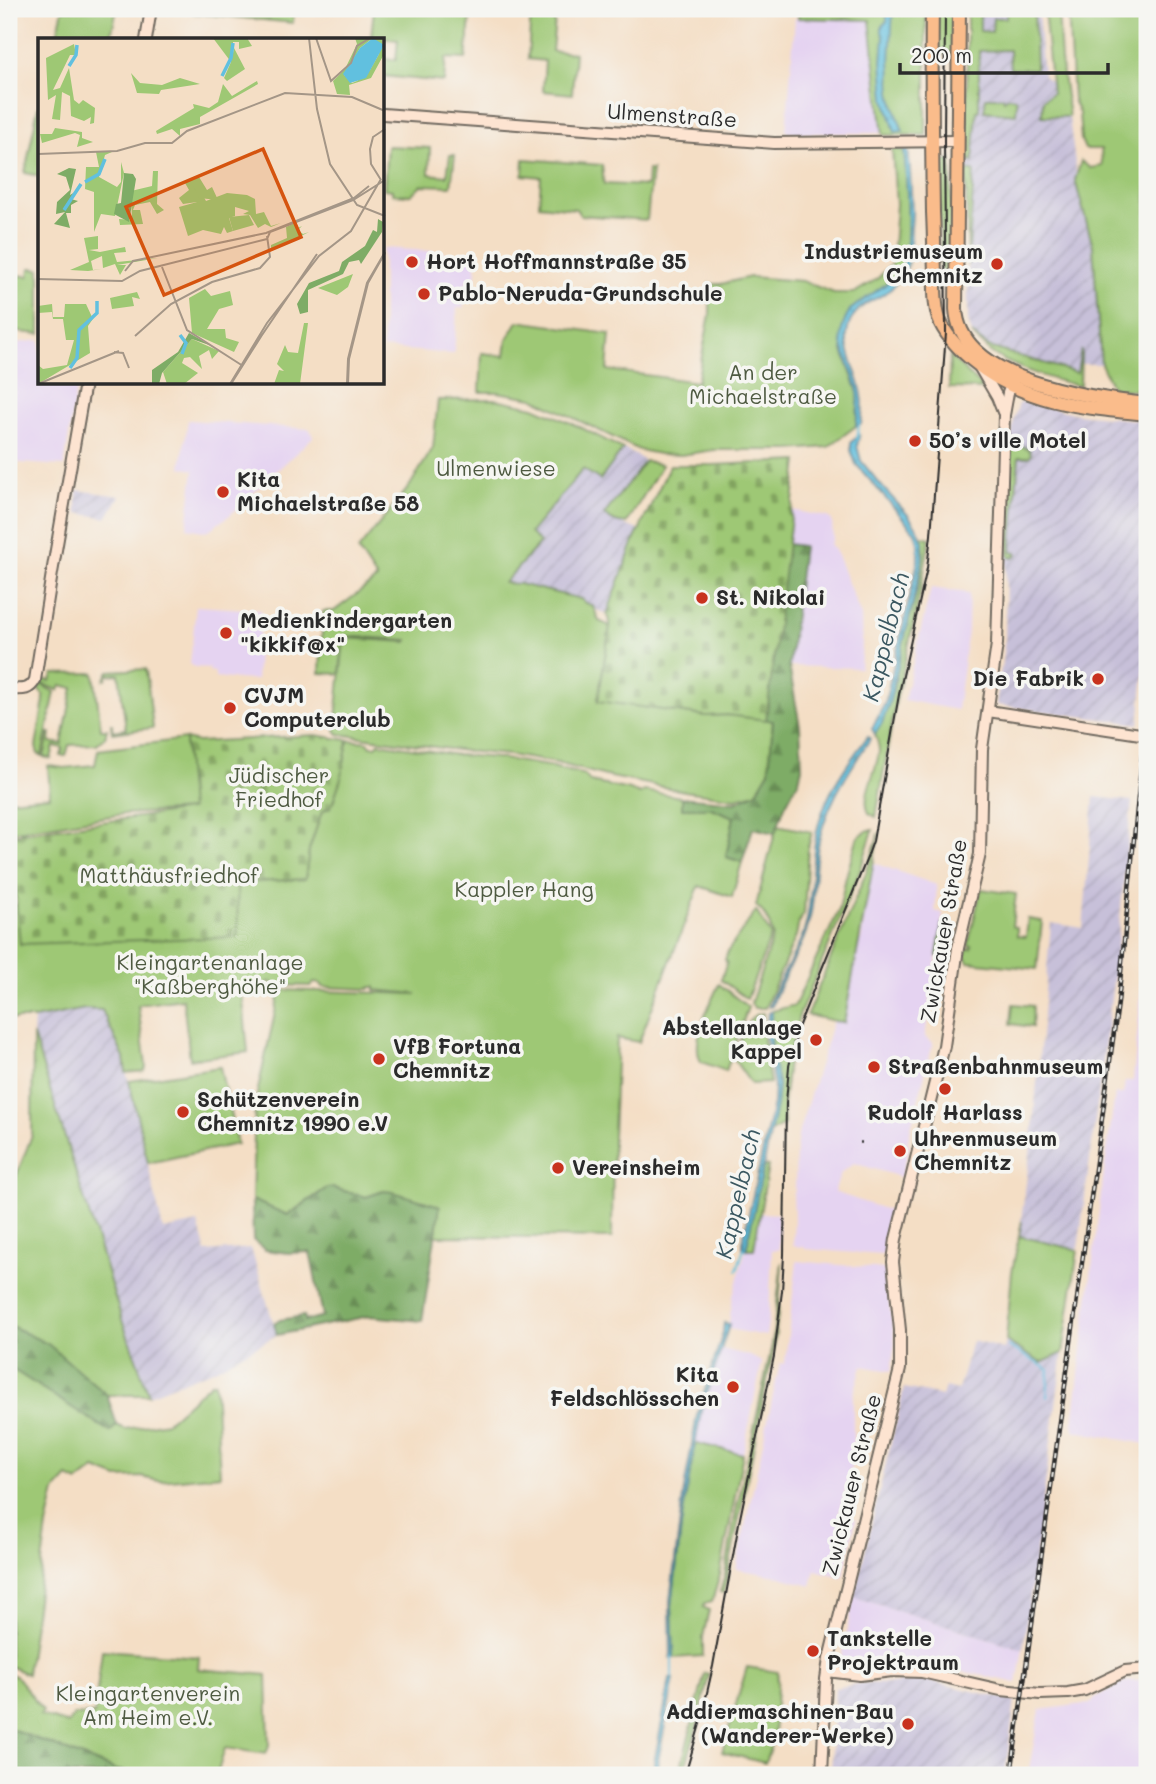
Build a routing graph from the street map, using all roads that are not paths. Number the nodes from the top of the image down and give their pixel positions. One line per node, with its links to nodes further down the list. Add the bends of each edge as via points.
1 (151, 9): 4 (main road)
2 (932, 9): 6 (main road, Zwickauer Straße)
3 (959, 9): 7 (main road)
4 (146, 38)
5 (385, 114): 6 (main road, Ulmenstraße, via 774,143)
6 (931, 141): 7 (main road, Ulmenstraße); 8 (main road, Zwickauer Straße, via 938,316 946,333)
7 (958, 141): 9 (main road, via 958,322 977,352)
8 (978, 366): 9 (main road, via 992,376); 13 (main road, Zwickauer Straße)
9 (1012, 380): 11 (main road, via 1070,394); 12 (main road, via 1040,397 1078,407); 13 (main road, Zwickauer Straße)
10 (85, 385): 14 (main road, via 37,670 32,685)
11 (1147, 404)
12 (1147, 414)
13 (1004, 415): 15 (main road, Zwickauer Straße, via 997,645)
14 (9, 689)
15 (988, 711): 16 (main road); 18 (main road, Zwickauer Straße, via 982,749 980,854 955,964 944,1046 896,1239 893,1262 900,1369)
16 (1147, 735)
17 (1147, 1669): 18 (main road, via 1125,1671 1085,1690 1040,1694 922,1672 860,1675)
18 (827, 1671): 19 (main road, Zwickauer Straße)
19 (822, 1775)

